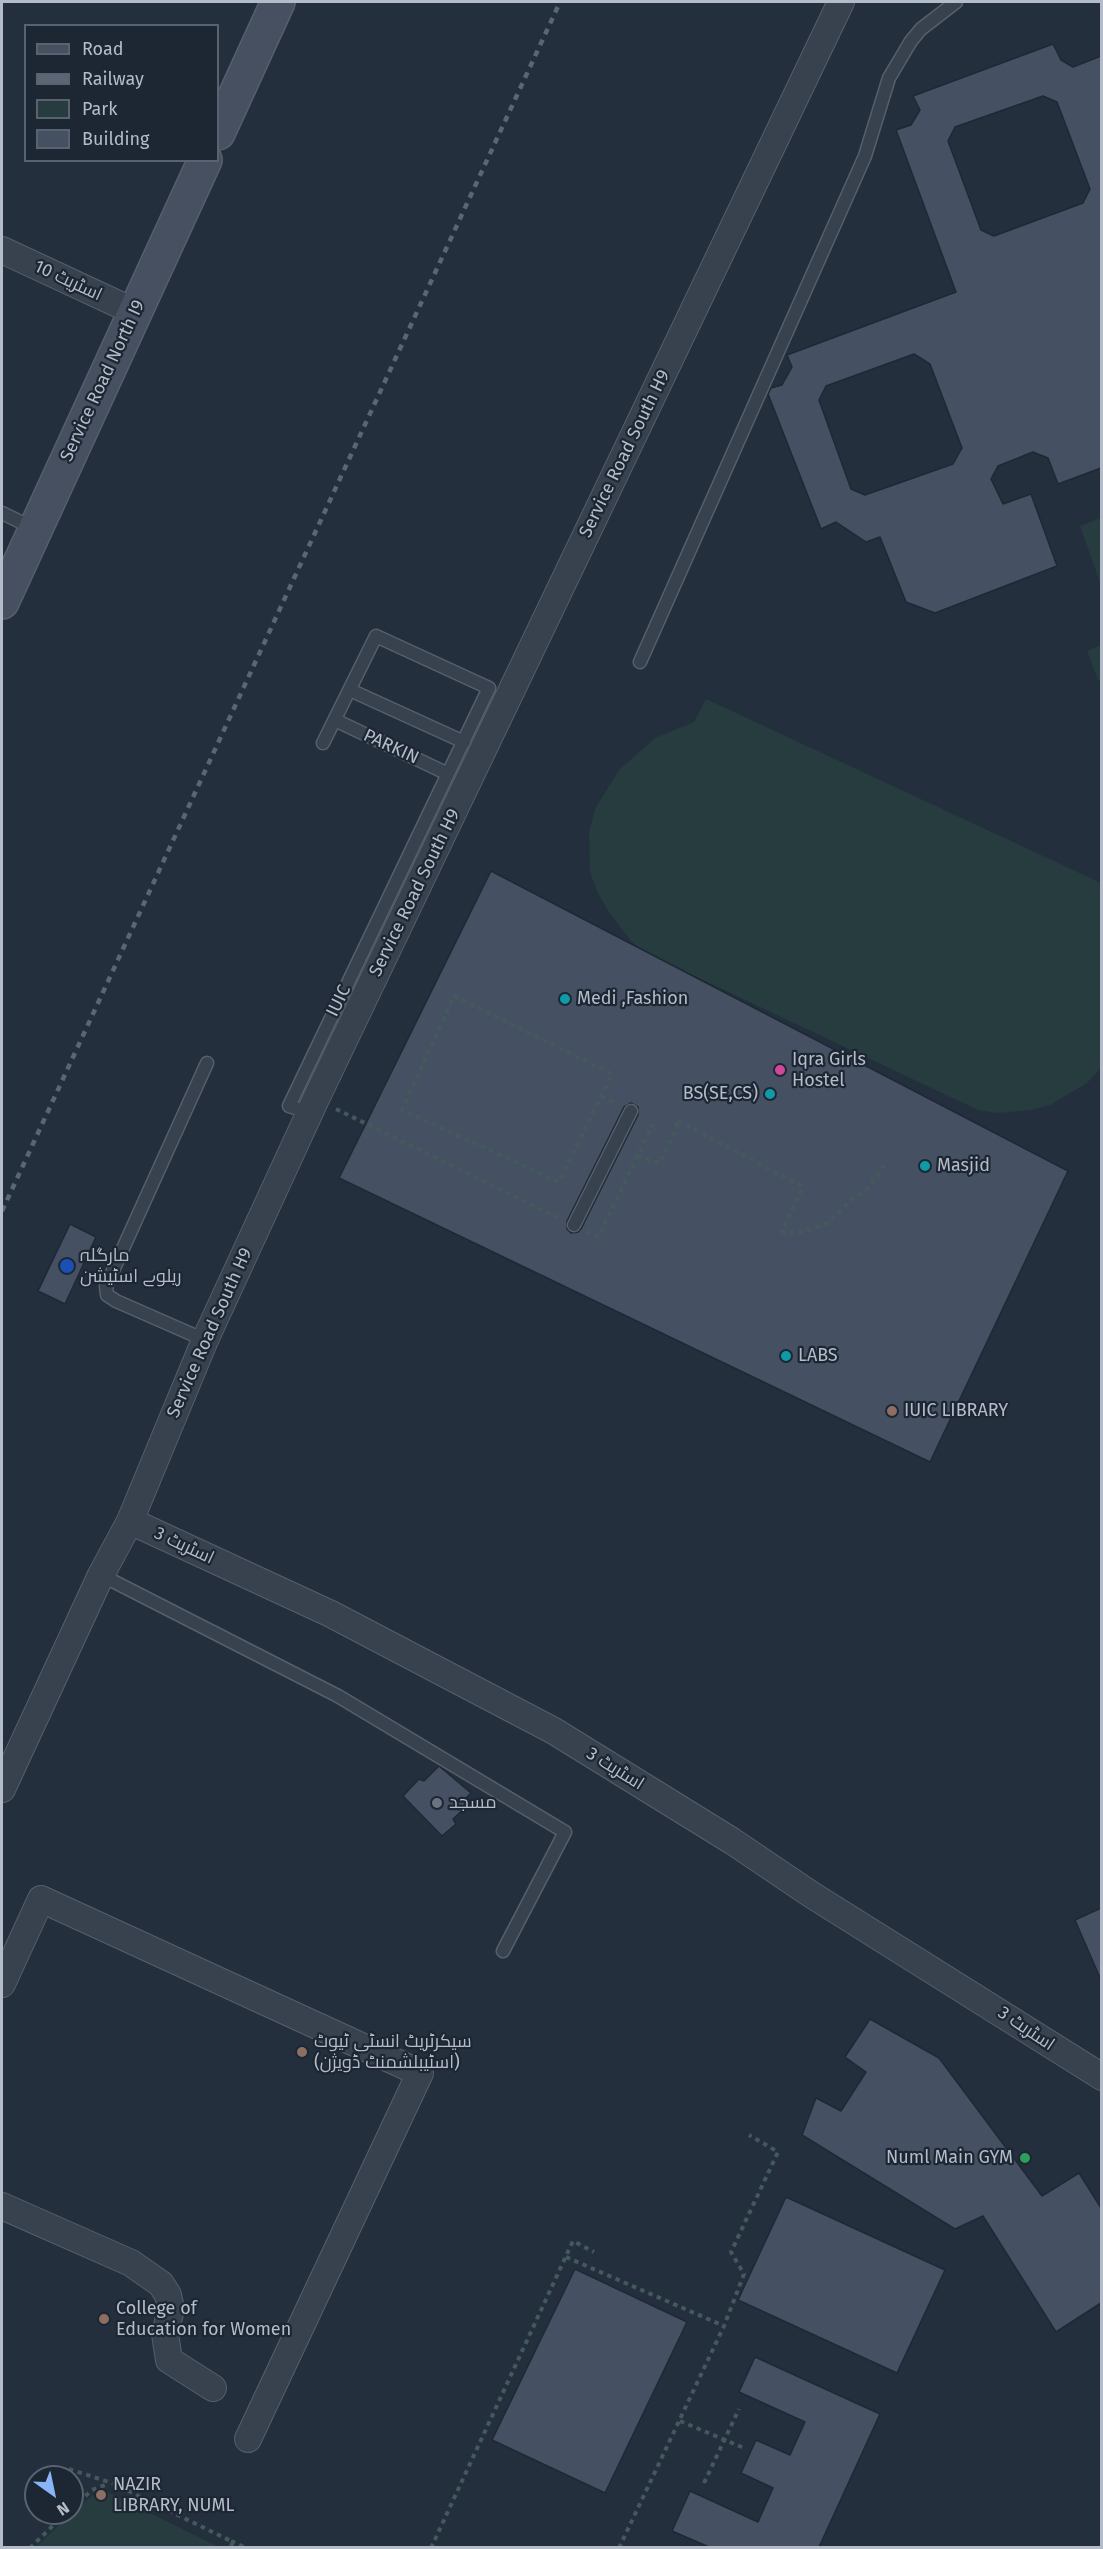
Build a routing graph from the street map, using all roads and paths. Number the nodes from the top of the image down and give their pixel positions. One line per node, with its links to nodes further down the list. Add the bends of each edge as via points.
1 (278, 2): 4 (main road)
2 (841, 2): 18 (street, Service Road South H9)
3 (956, 2): 11 (lane, via 910,41 889,78 865,156)
4 (219, 131)
5 (204, 162): 7 (main road, Service Road North I9)
6 (2, 250): 7 (street, اسٹریٹ 10)
7 (135, 312): 9 (main road, Service Road North I9)
8 (2, 513): 9 (lane)
9 (34, 529): 10 (main road, Service Road North I9)
10 (2, 602)
11 (640, 662)
12 (350, 690): 13 (lane); 14 (lane); 14 (lane, IUIC, via 376,636 489,688)
13 (334, 720): 15 (lane); 16 (lane, PARKIN)
14 (466, 737): 16 (lane, IUIC)
15 (323, 743)
16 (448, 774): 18 (lane, IUIC)
17 (207, 1063): 25 (lane, via 106,1286 107,1295 116,1301)
18 (305, 1106): 24 (path); 25 (street, Service Road South H9)
19 (631, 1111): 24 (lane)
20 (653, 1124): 21 (path)
21 (637, 1156): 22 (path, via 659,1163 677,1128 677,1120 803,1187 782,1231 785,1233 804,1232 828,1223 867,1189); 24 (path, via 598,1237)
22 (887, 1161)
23 (559, 1182): 23 (path, via 402,1110 454,996 612,1074)
24 (574, 1225)
25 (206, 1340): 26 (street, Service Road South H9)
26 (130, 1521): 27 (street, Service Road South H9); 31 (street, اسٹریٹ 3, via 331,1614 554,1731)
27 (101, 1575): 28 (street, Service Road South H9); 29 (lane, via 338,1696 565,1832)
28 (2, 1789)
29 (502, 1951)
30 (2, 1984): 42 (street, via 41,1899 420,2073)
31 (1075, 2062): 32 (street, اسٹریٹ 3); 33 (street)
32 (1101, 2077)
33 (1101, 2097)
34 (749, 2135): 38 (path, via 778,2152 731,2252 744,2274)
35 (2, 2206): 39 (street, via 131,2264 161,2284 171,2309 165,2334 169,2360)
36 (594, 2252): 37 (path, via 573,2241)
37 (566, 2257): 38 (path); 54 (path)
38 (724, 2326): 41 (path)
39 (213, 2388)
40 (739, 2409): 43 (path)
41 (680, 2421): 43 (path); 55 (path)
42 (248, 2439)
43 (724, 2439): 44 (path); 47 (path)
44 (744, 2448)
45 (84, 2474): 46 (path)
46 (112, 2483): 48 (path); 50 (path)
47 (704, 2483)
48 (84, 2497)
49 (53, 2525): 51 (path)
50 (231, 2541): 52 (path); 53 (path)
51 (30, 2547)
52 (230, 2547)
53 (246, 2547)
54 (431, 2547)
55 (619, 2547)

